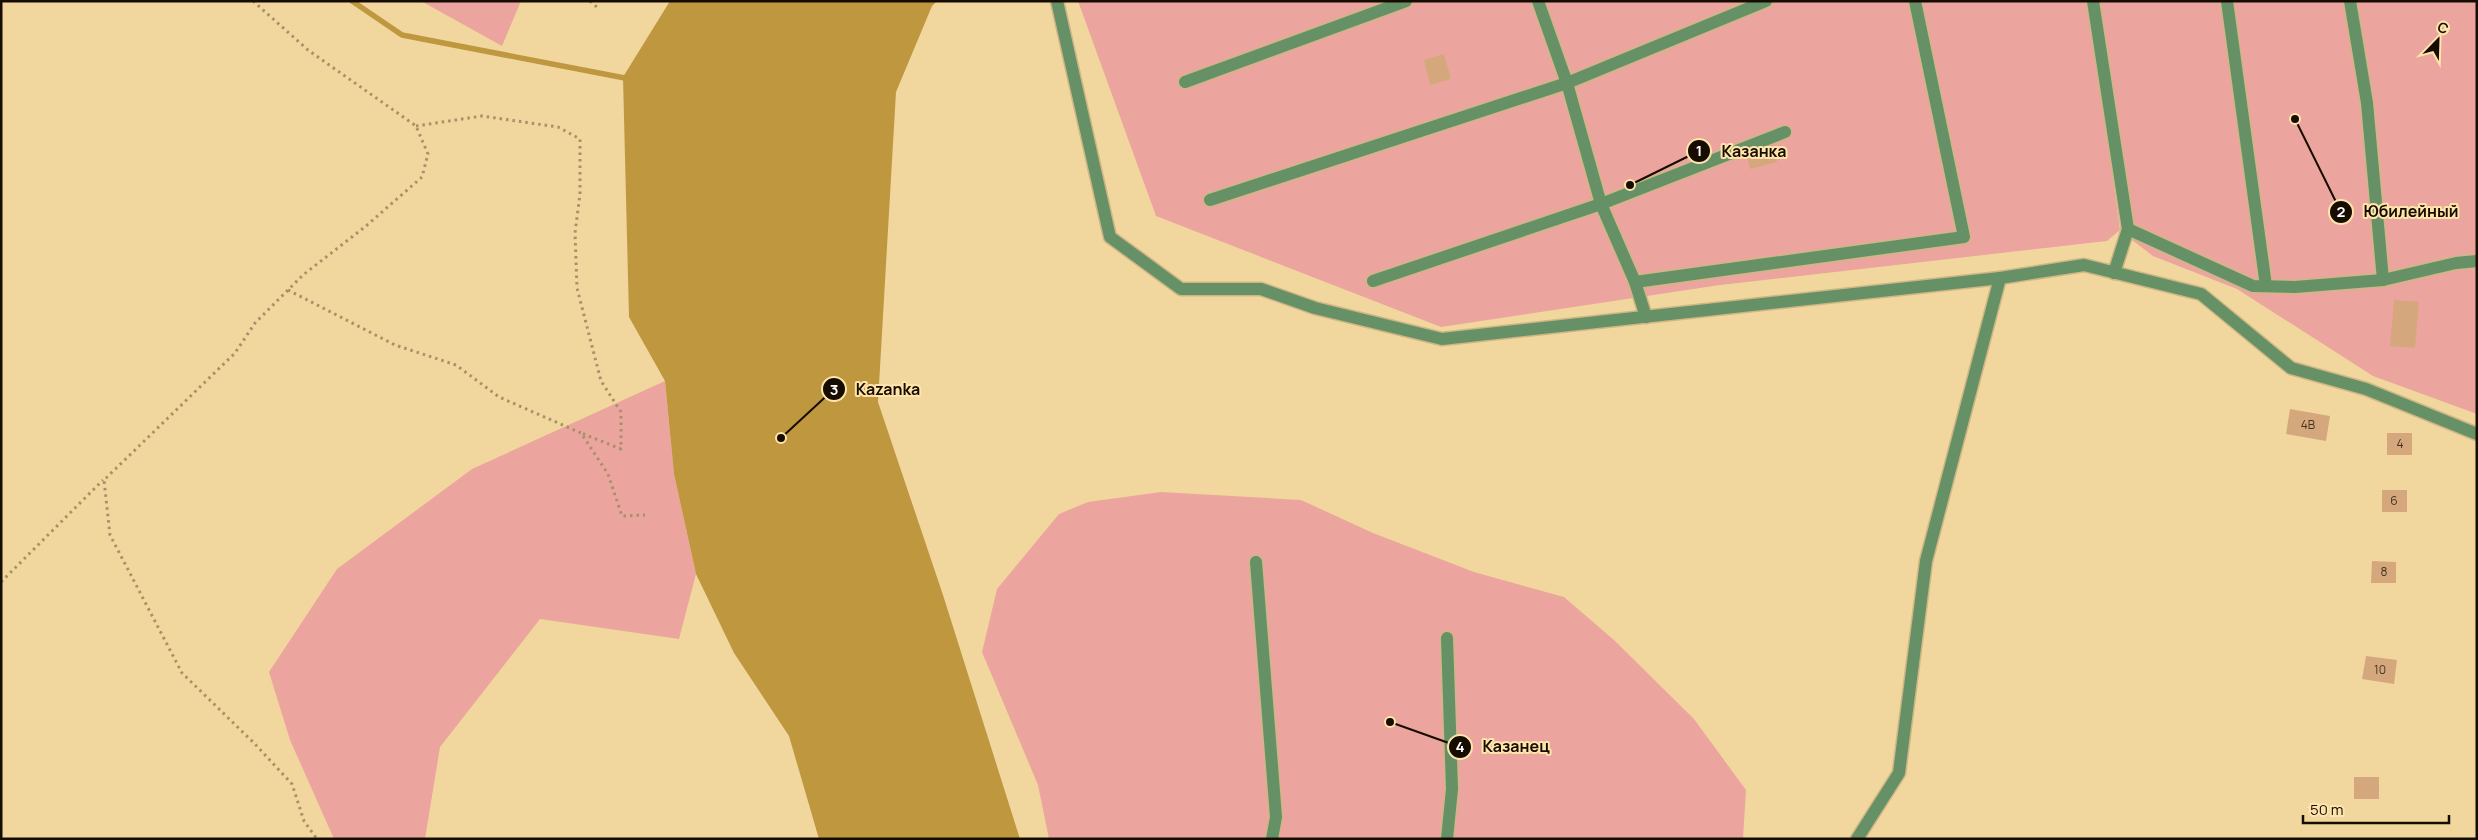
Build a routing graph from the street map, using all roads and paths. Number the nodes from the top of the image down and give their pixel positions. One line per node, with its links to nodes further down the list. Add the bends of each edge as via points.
1 (253, 1): 14 (path, via 308,50)
2 (590, 1): 11 (path)
3 (1058, 1): 27 (lane, via 1110,237 1180,289 1261,289 1315,308 1442,340)
4 (1406, 1): 12 (lane)
5 (1538, 1): 13 (lane)
6 (1766, 1): 13 (lane)
7 (1915, 1): 24 (lane, via 1964,237)
8 (2094, 1): 18 (lane)
9 (2227, 1): 25 (lane)
10 (2350, 1): 22 (lane, via 2367,102)
11 (598, 8)
12 (1185, 82)
13 (1567, 83): 16 (lane); 17 (lane)
14 (416, 126): 26 (path, via 428,154 422,177); 28 (path, via 482,116 558,128 580,138 580,194 575,233 577,288 601,382 621,412 621,449)
15 (1785, 132): 17 (lane)
16 (1210, 200)
17 (1601, 204): 23 (lane); 24 (lane)
18 (2128, 229): 20 (lane); 25 (lane, via 2253,286)
19 (2477, 261): 22 (lane)
20 (2114, 273): 21 (lane, via 2084,265); 29 (lane, via 2201,294 2291,368 2366,389)
21 (2000, 278): 27 (lane); 38 (lane, via 1926,561 1899,773)
22 (2383, 280): 25 (lane)
23 (1373, 281)
24 (1635, 282): 27 (lane)
25 (2266, 286)
26 (288, 290): 28 (path, via 395,345 456,365 499,397); 30 (path, via 255,323 235,353)
27 (1646, 317)
28 (581, 433): 31 (path, via 608,474 622,516)
29 (2477, 434)
30 (104, 480): 33 (path); 35 (path, via 110,535 182,673 292,784 304,820)
31 (645, 516)
32 (1256, 562): 36 (lane, via 1276,817)
33 (1, 582)
34 (1447, 638): 37 (lane, via 1452,789)
35 (317, 839)
36 (1272, 839)
37 (1447, 839)
38 (1857, 839)

